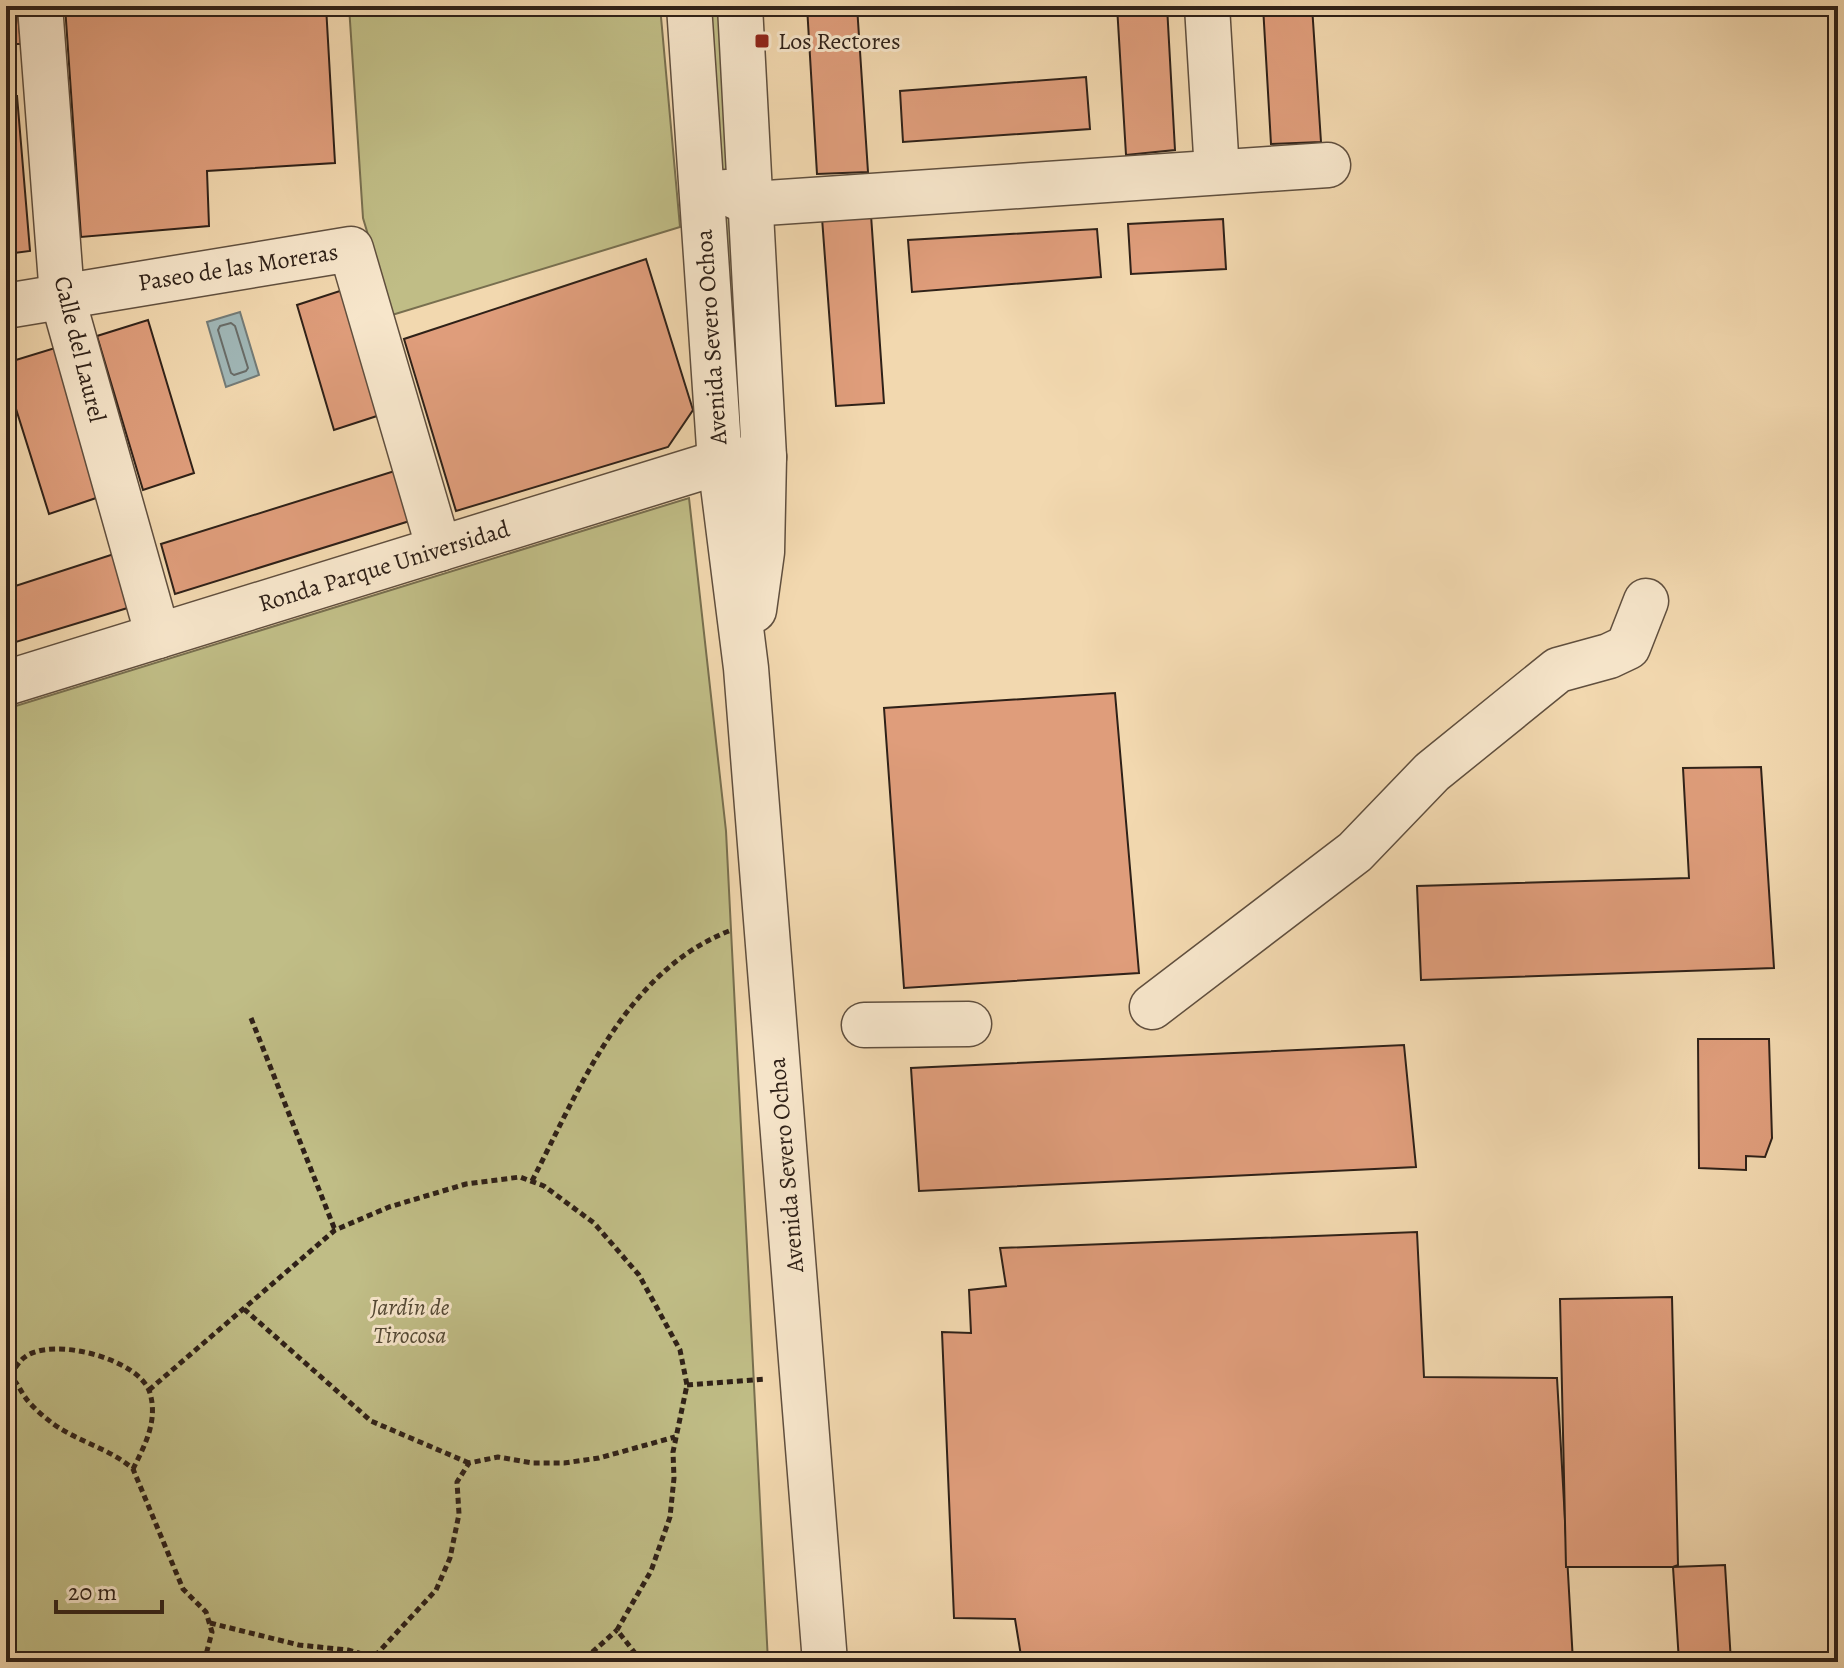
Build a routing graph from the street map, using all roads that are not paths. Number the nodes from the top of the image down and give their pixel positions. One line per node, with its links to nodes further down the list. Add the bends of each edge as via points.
1 (40, 6): 9 (street, Calle del Laurel)
2 (689, 6): 7 (street, Avenida Severo Ochoa)
3 (740, 6): 8 (street, Avenida Severo Ochoa)
4 (1207, 6): 6 (street)
5 (1328, 165): 6 (street)
6 (1217, 172): 8 (street)
7 (701, 180): 8 (street); 12 (street, Avenida Severo Ochoa)
8 (751, 204): 11 (street, Avenida Severo Ochoa)
9 (62, 296): 10 (street, Paseo de las Moreras); 13 (street, Paseo de las Moreras, via 351,249); 15 (street, Calle del Laurel)
10 (6, 306)
11 (764, 457): 12 (street, Ronda Parque Universidad); 16 (street, Avenida Severo Ochoa, via 762,552)
12 (720, 462): 13 (street, Ronda Parque Universidad); 16 (street, Avenida Severo Ochoa)
13 (439, 549): 15 (street, Ronda Parque Universidad)
14 (1646, 601): 18 (street, via 1628,647 1558,670 1432,772 1355,852)
15 (158, 636): 17 (street, Ronda Parque Universidad)
16 (746, 668): 21 (street, Avenida Severo Ochoa)
17 (6, 683)
18 (1152, 1007)
19 (969, 1024): 20 (street)
20 (864, 1025)
21 (825, 1662)

